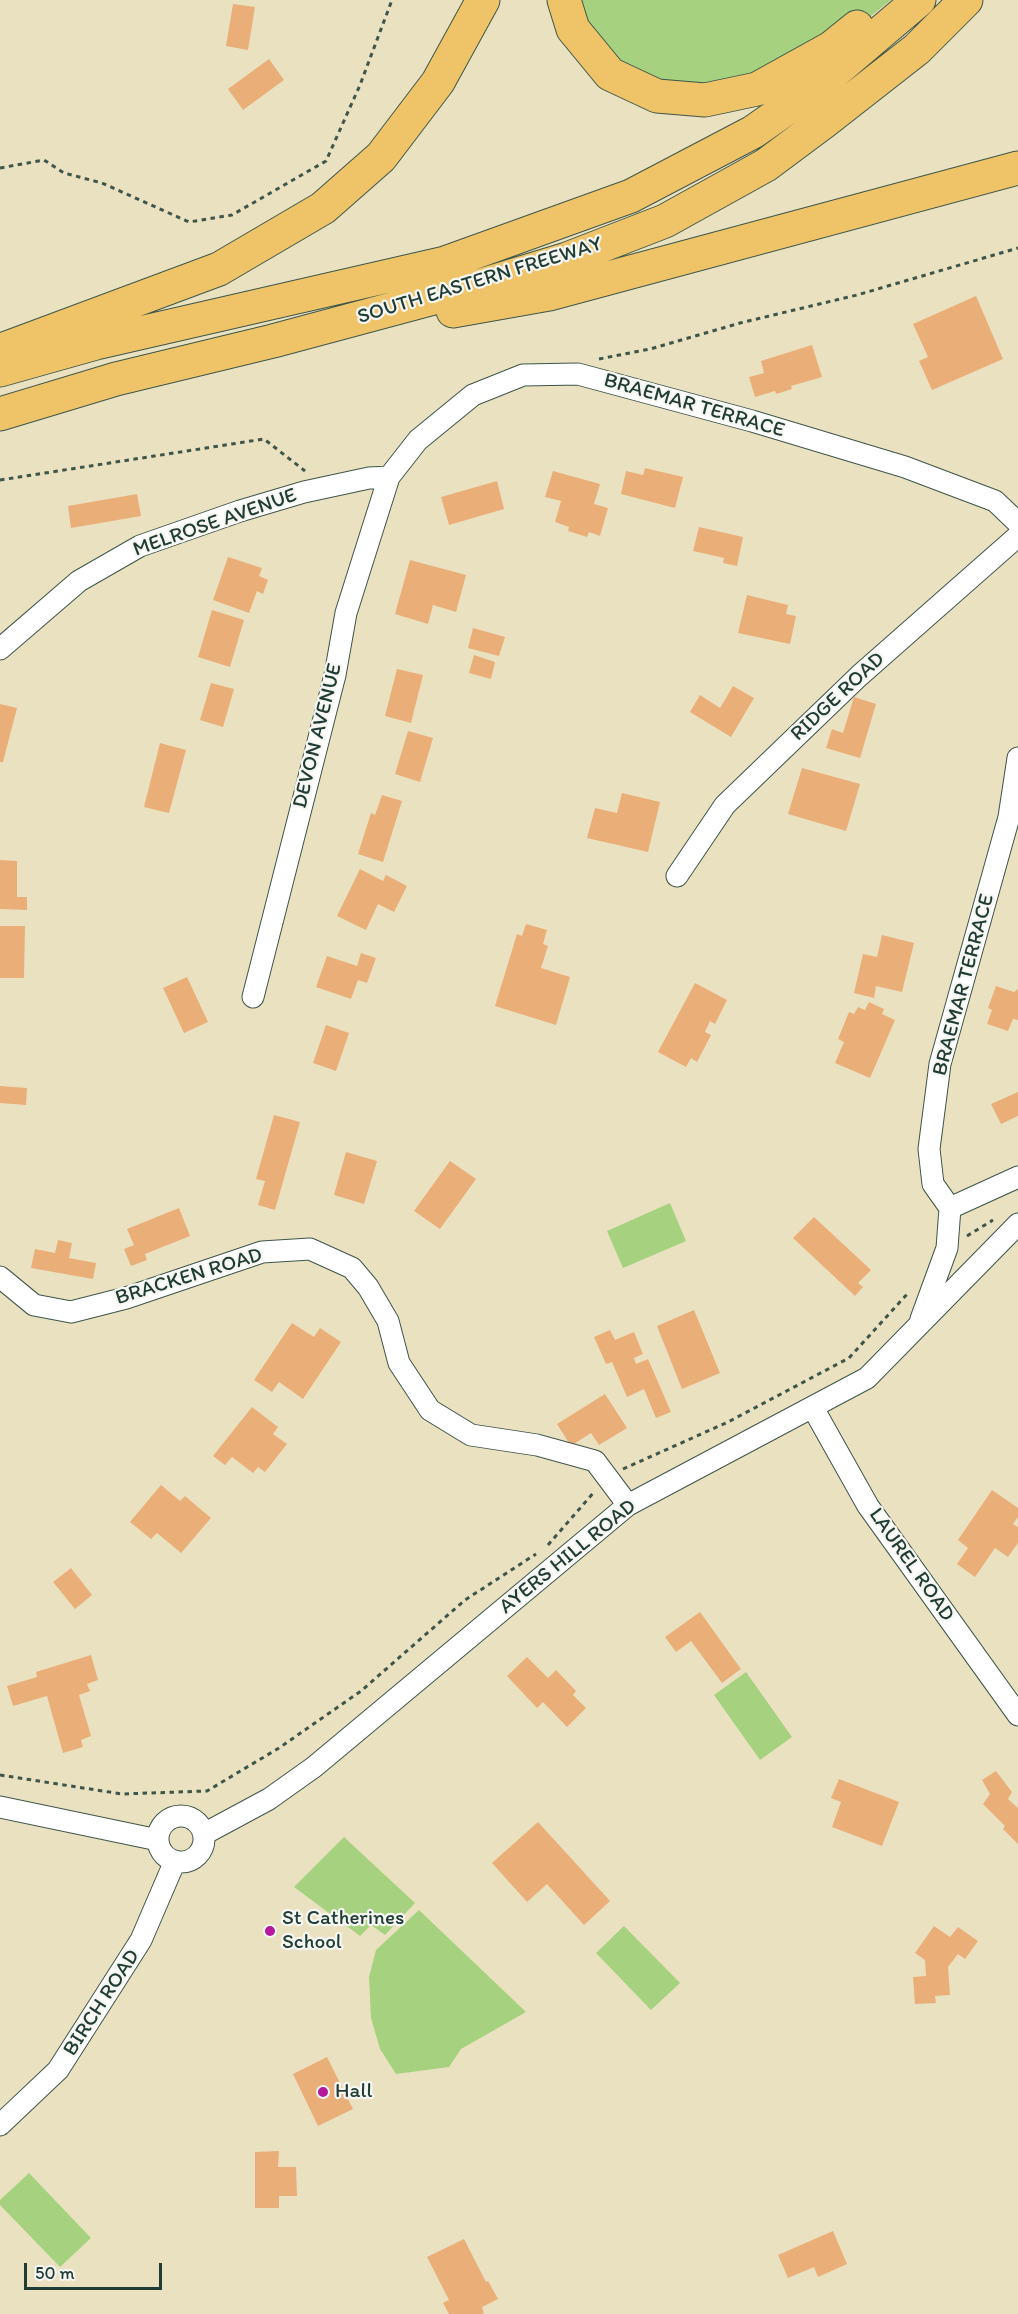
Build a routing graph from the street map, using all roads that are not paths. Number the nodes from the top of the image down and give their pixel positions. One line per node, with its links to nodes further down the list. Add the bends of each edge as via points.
1 (483, 0): 8 (highway, via 438,82 388,148 323,208 219,269)
2 (564, 0): 3 (highway, via 573,29 610,74 657,96 705,100 757,89 831,48)
3 (891, 0)
4 (919, 0): 9 (highway, SOUTH EASTERN FREEWAY, via 813,90 753,132 631,196 445,263 96,343)
5 (964, 2): 7 (highway, SOUTH EASTERN FREEWAY, via 917,50 766,165 665,221 567,260)
6 (1018, 168): 7 (highway, via 539,297)
7 (273, 341): 10 (highway, SOUTH EASTERN FREEWAY, via 116,379)
8 (0, 350)
9 (0, 370)
10 (0, 414)
11 (389, 477): 12 (street, BRAEMAR TERRACE, via 418,440 473,395 523,375 578,374 905,467 995,501); 14 (street, MELROSE AVENUE, via 304,492 140,546 79,581); 17 (street, DEVON AVENUE, via 346,614 335,675)
12 (1018, 523)
13 (1018, 536): 16 (street, RIDGE ROAD, via 859,676 725,805)
14 (0, 649)
15 (1018, 758): 19 (street, BRAEMAR TERRACE, via 1009,817 940,1064 929,1149 933,1184)
16 (677, 876)
17 (253, 998)
18 (1018, 1177): 19 (street)
19 (950, 1208): 22 (street, via 947,1248)
20 (1018, 1224): 22 (street, AYERS HILL ROAD)
21 (0, 1277): 24 (street, BRACKEN ROAD, via 34,1305 71,1312 126,1298 262,1252 310,1249 352,1268 368,1287 388,1321 399,1363 430,1410 471,1435 537,1445 595,1461)
22 (919, 1326): 23 (street, AYERS HILL ROAD, via 867,1378)
23 (813, 1408): 24 (street, AYERS HILL ROAD); 25 (street, LAUREL ROAD, via 868,1506)
24 (628, 1505): 27 (street, AYERS HILL ROAD, via 314,1767 269,1799)
25 (1018, 1715)
26 (0, 1807): 28 (street)
27 (204, 1834): 28 (street, via 189,1817 174,1816 162,1826); 29 (street, via 197,1855 183,1862)
28 (158, 1840): 29 (street, via 163,1853)
29 (175, 1861): 30 (street, BIRCH ROAD, via 141,1940 58,2070)
30 (0, 2125)

